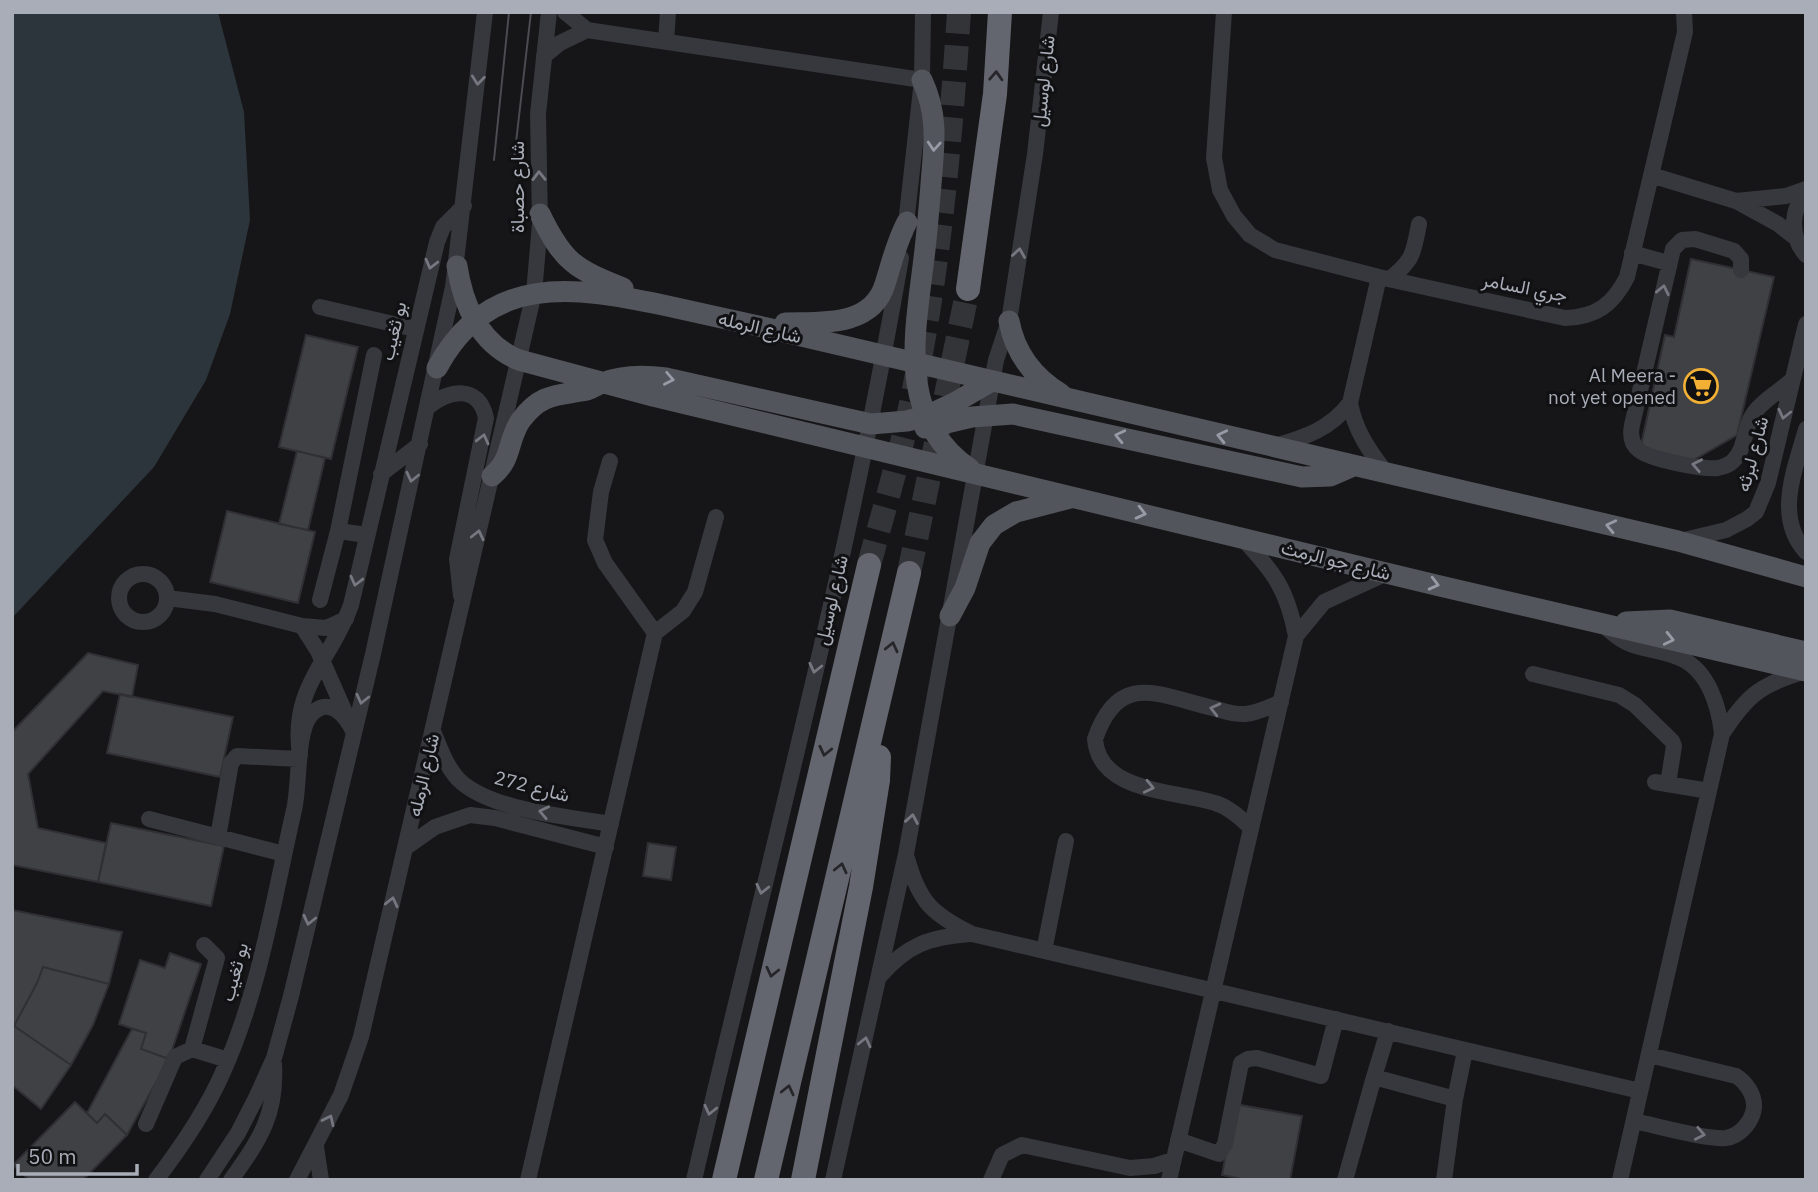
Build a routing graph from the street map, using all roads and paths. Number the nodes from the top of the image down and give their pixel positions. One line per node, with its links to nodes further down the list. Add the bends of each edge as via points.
1 (485, 12): 17 (street, one-way to 17)
2 (549, 12): 12 (street, شارع حصباة)
3 (565, 12): 10 (street)
4 (668, 12): 11 (street)
5 (923, 12): 13 (street, شارع لوسيل)
6 (1000, 12): 28 (highway, one-way to 6, via 995,94)
7 (1051, 12): 33 (street, شارع لوسيل, one-way to 7)
8 (1224, 12): 27 (street, جري السامر, via 1214,158 1220,190 1234,216 1250,235 1275,250)
9 (1684, 12): 14 (street, جري السامر, via 1685,32)
10 (587, 30): 11 (street); 12 (street)
11 (666, 41): 13 (street)
12 (544, 56): 18 (street, شارع حصباة, one-way to 12, via 538,114)
13 (922, 80): 19 (street, شارع لوسيل); 40 (main road, one-way to 40, via 932,104 935,136)
14 (1651, 175): 16 (street); 22 (street, جري السامر)
15 (1806, 191): 16 (street); 21 (street, via 1793,224)
16 (1736, 201): 21 (street)
17 (464, 206): 25 (street); 36 (street, بو ثغيب, one-way to 36, via 443,227 437,242)
18 (540, 214): 29 (street, شارع حصباة); 30 (main road, via 559,250 574,265)
19 (907, 222): 35 (main road, via 874,303 833,323 784,323); 38 (street, شارع لوسيل)
20 (1419, 224): 27 (street, via 1412,257 1406,266)
21 (1796, 238): 23 (street)
22 (1632, 253): 24 (street); 27 (street, جري السامر, via 1627,277 1612,302 1577,317 1553,316)
23 (1806, 255)
24 (1668, 263): 26 (street, via 1679,243 1695,239 1734,251 1741,259); 42 (street, one-way to 24, via 1755,412 1737,456 1721,468 1639,451 1631,431)
25 (457, 266): 32 (main road); 41 (street, شارع الرمله)
26 (1741, 270)
27 (1384, 278): 46 (street)
28 (968, 289)
29 (534, 293): 30 (main road, شارع الرمله, via 575,290); 32 (main road, شارع الرمله, via 503,303); 39 (street, شارع حصباة)
30 (646, 302): 35 (main road, شارع الرمله)
31 (320, 307): 36 (street)
32 (475, 320): 39 (main road, via 493,343); 41 (main road, شارع الرمله)
33 (1009, 321): 43 (street, شارع لوسيل); 45 (main road, via 1022,359)
34 (1806, 324): 42 (street, شارع لبرثه)
35 (767, 328): 38 (main road, شارع الرمله)
36 (415, 329): 58 (street, بو ثغيب)
37 (374, 355): 63 (street)
38 (885, 356): 40 (main road); 50 (street, شارع لوسيل)
39 (519, 360): 44 (main road); 60 (street, شارع الرمله)
40 (915, 363): 43 (main road); 49 (main road, via 917,390)
41 (437, 368): 47 (street, شارع الرمله)
42 (1792, 380): 66 (street, شارع لبرثه, one-way to 66, via 1768,483 1756,512 1726,530)
43 (992, 381): 45 (main road); 48 (street, شارع لوسيل); 49 (main road)
44 (602, 383): 50 (main road, one-way to 50, via 634,376 666,378); 53 (main road); 60 (main road, via 588,390 555,394 534,408 515,432 505,463)
45 (1072, 400): 54 (main road, one-way to 45)
46 (1350, 403): 54 (street, via 1318,432); 59 (street, via 1362,437)
47 (428, 407): 52 (street, شارع الرمله); 74 (street, one-way to 47, via 457,559 486,418 478,401 461,393 442,397)
48 (986, 415): 49 (main road); 56 (main road, one-way to 48, via 1330,476 1302,477 1038,418); 57 (street, شارع لوسيل)
49 (928, 421): 50 (main road); 53 (main road); 57 (main road, via 950,453)
50 (871, 424): 53 (street, شارع لوسيل)
51 (1806, 429): 67 (street, via 1788,506 1793,533)
52 (420, 444): 58 (street); 89 (street, شارع الرمله, one-way to 89)
53 (866, 447): 57 (main road, شارع جو الرمث); 128 (street, شارع لوسيل, one-way to 128)
54 (1270, 447): 56 (main road)
55 (610, 461): 79 (street, via 596,540 605,563)
56 (1353, 466): 59 (main road)
57 (976, 473): 61 (main road, شارع جو الرمث); 75 (street, شارع لوسيل)
58 (381, 474): 64 (street, بو ثغيب)
59 (1387, 474): 66 (main road, one-way to 59)
60 (492, 476): 74 (street, شارع الرمله, one-way to 60)
61 (1075, 497): 65 (main road, شارع جو الرمث, one-way to 65); 75 (main road, via 1016,512 994,526 980,543 965,589)
62 (716, 517): 79 (street, via 695,592 683,611)
63 (338, 531): 64 (street); 73 (street)
64 (367, 535): 76 (street, بو ثغيب, one-way to 76)
65 (1242, 538): 70 (main road, شارع جو الرمث); 80 (street, via 1285,593)
66 (1678, 541): 71 (main road)
67 (1806, 552)
68 (869, 565): 129 (highway, شارع لوسيل, one-way to 129)
69 (909, 573): 86 (highway, one-way to 69)
70 (1387, 573): 77 (main road, شارع جو الرمث, one-way to 77); 80 (street, via 1324,602)
71 (1806, 577)
72 (167, 598): 78 (street, via 215,604)
73 (320, 600)
74 (463, 602): 88 (street, شارع الرمله)
75 (950, 615): 101 (street, شارع لوسيل, one-way to 75)
76 (346, 619): 78 (street, via 326,628); 82 (street, بو ثغيب)
77 (1603, 623): 81 (main road, via 1670,620); 83 (main road, شارع جو الرمث, one-way to 83); 90 (street, via 1629,645 1690,665 1711,692)
78 (302, 626): 82 (street)
79 (655, 634): 94 (street)
80 (1296, 636): 85 (street)
81 (1806, 652)
82 (322, 659): 87 (street); 91 (street, بو ثغيب, via 304,700 297,735)
83 (1806, 671): 90 (street, via 1755,693)
84 (1533, 674): 92 (street, via 1629,701 1672,741 1662,783)
85 (1281, 702): 95 (street); 95 (street, one-way to 95, via 1254,713 1235,714 1132,693 1109,708 1094,739 1100,760 1115,776 1217,803)
86 (876, 716): 130 (highway, one-way to 86); 131 (highway, via 878,780 870,834)
87 (347, 717): 89 (street); 91 (street, بو ثغيب, via 331,708 313,713)
88 (433, 732): 94 (street, شارع 272, one-way to 88, via 512,805 477,793 453,772); 99 (street, شارع الرمله)
89 (354, 733): 112 (street, شارع الرمله, one-way to 112)
90 (1722, 734): 92 (street)
91 (299, 757): 96 (street, via 234,757); 100 (street, بو ثغيب, via 296,802)
92 (1709, 791): 111 (street)
93 (149, 819): 96 (street)
94 (611, 824): 98 (street)
95 (1251, 828): 106 (street)
96 (218, 837): 100 (street)
97 (1066, 841): 104 (street)
98 (606, 847): 99 (street, شارع 272, via 470,815 435,827); 127 (street)
99 (405, 848): 120 (street, شارع الرمله, one-way to 99, via 356,1055)
100 (284, 854): 113 (street, بو ثغيب, via 252,990)
101 (906, 854): 102 (street, via 912,876 932,910); 105 (street, شارع لوسيل)
102 (972, 934): 104 (street); 105 (street, via 941,936 919,944)
103 (204, 944): 109 (street, via 217,958)
104 (1044, 951): 106 (street)
105 (880, 976): 132 (street, شارع لوسيل, one-way to 105)
106 (1213, 990): 107 (street); 119 (street)
107 (1336, 1019): 108 (street); 119 (street, via 1321,1076 1248,1059 1241,1063 1219,1154)
108 (1388, 1031): 110 (street); 114 (street)
109 (192, 1049): 113 (street); 118 (street, via 175,1057)
110 (1465, 1051): 115 (street); 116 (street)
111 (1649, 1055): 115 (street); 117 (street, one-way to 111, via 1724,1138 1743,1129 1752,1115 1754,1106 1746,1085 1736,1076)
112 (274, 1058): 123 (street, شارع الرمله, via 238,1133); 124 (street, via 272,1110)
113 (228, 1060): 122 (street, بو ثغيب, via 204,1111)
114 (1374, 1077): 116 (street); 135 (street)
115 (1640, 1091): 117 (street)
116 (1455, 1099): 136 (street)
117 (1634, 1121): 137 (street)
118 (146, 1124)
119 (1178, 1140): 121 (street)
120 (316, 1147): 125 (street, شارع الرمله); 126 (street)
121 (1173, 1160): 133 (street, via 1130,1168 1022,1145 1002,1155); 134 (street)
122 (156, 1180)
123 (207, 1180)
124 (231, 1180)
125 (297, 1180)
126 (321, 1180)
127 (528, 1180)
128 (694, 1180)
129 (724, 1180)
130 (766, 1180)
131 (803, 1180)
132 (833, 1180)
133 (991, 1180)
134 (1168, 1180)
135 (1345, 1180)
136 (1444, 1180)
137 (1620, 1180)

